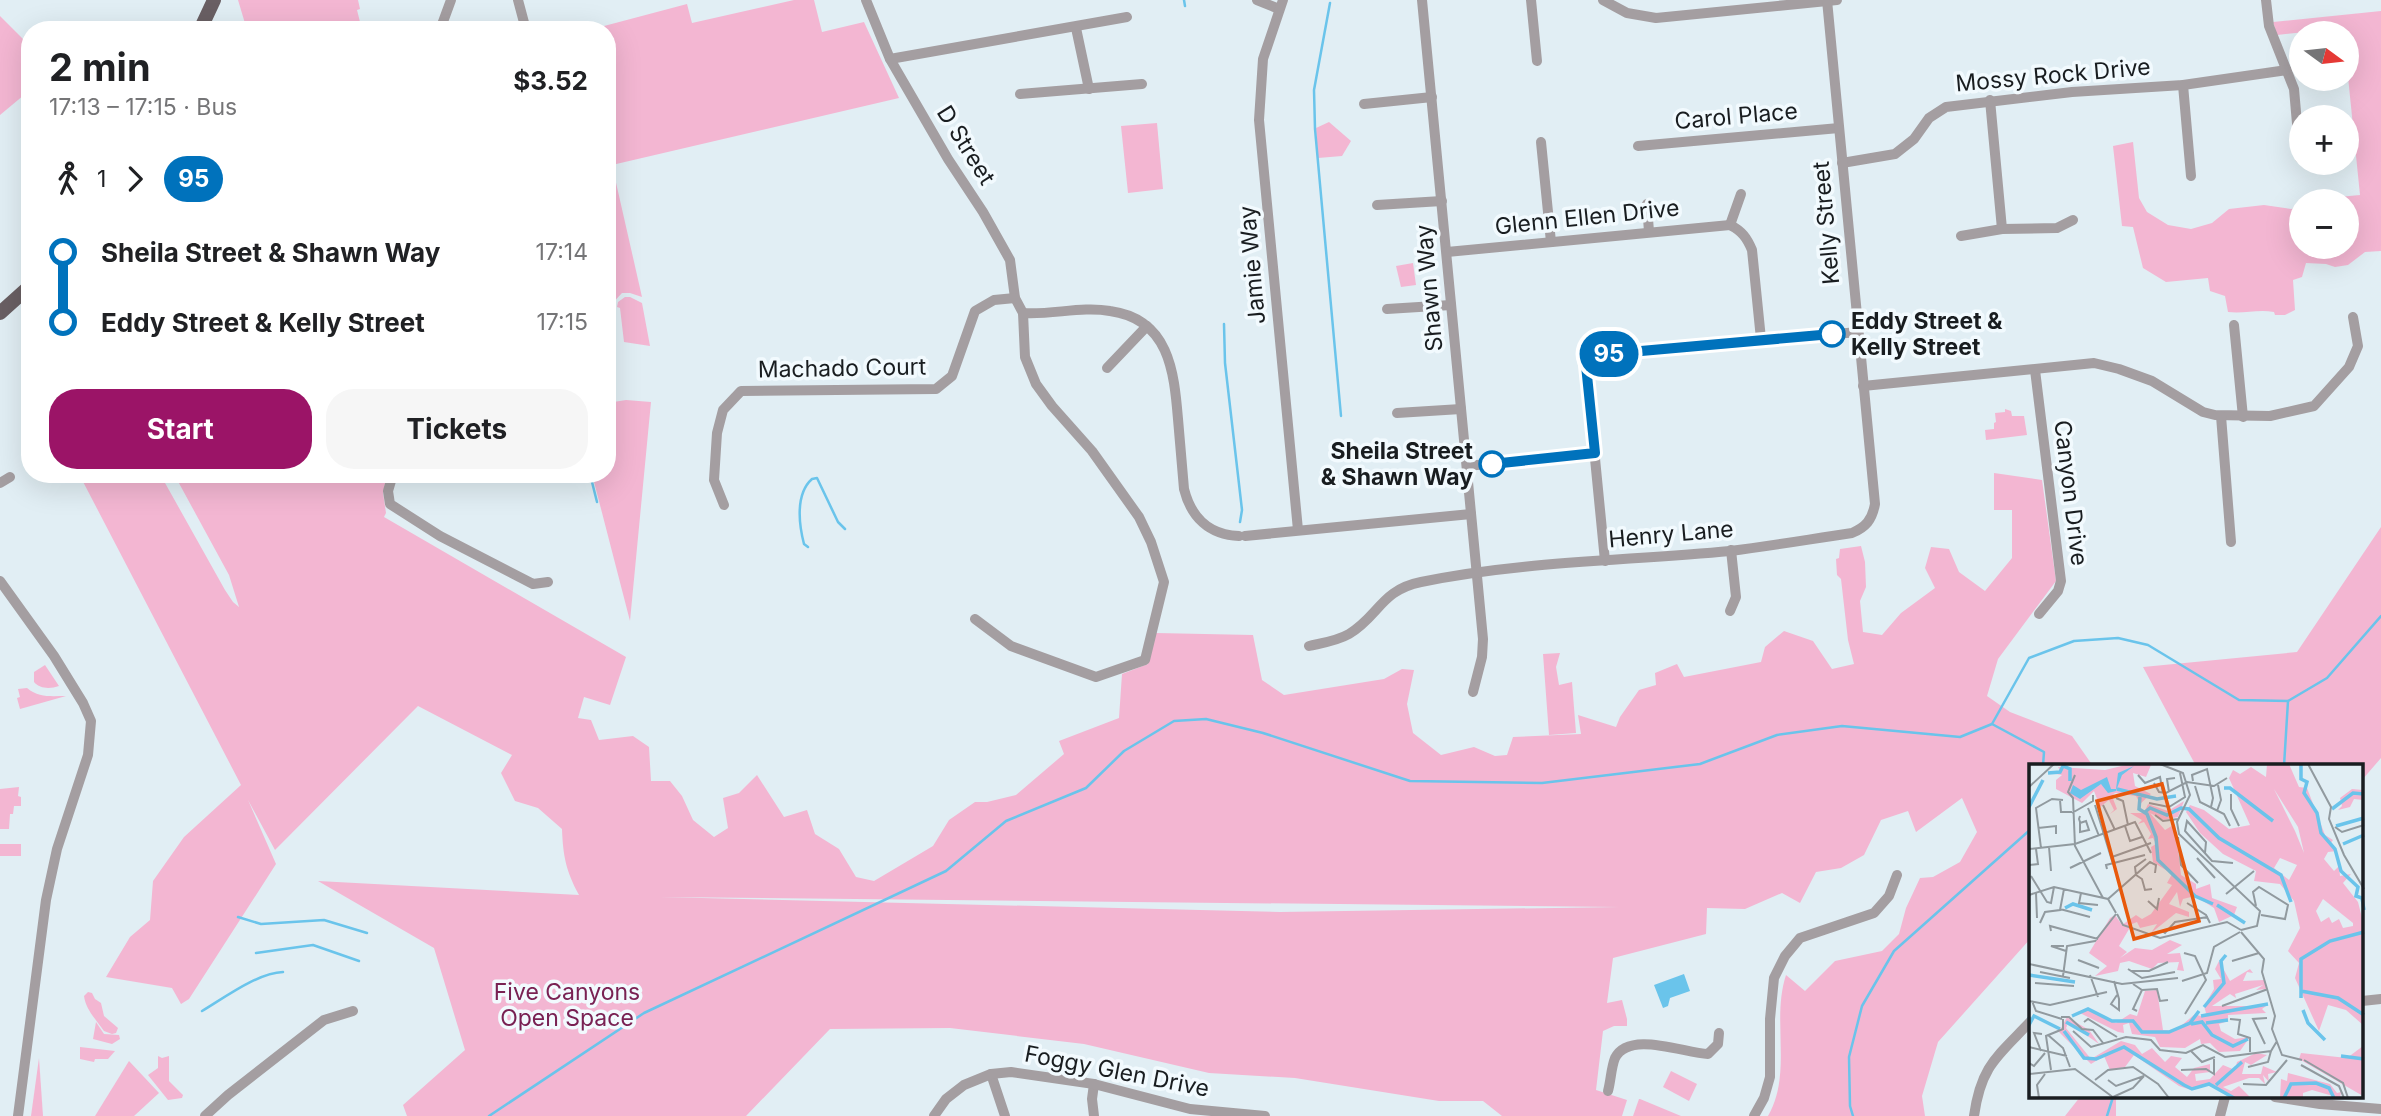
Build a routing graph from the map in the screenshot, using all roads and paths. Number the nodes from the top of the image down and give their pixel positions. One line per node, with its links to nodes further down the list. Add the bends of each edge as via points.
1 (214, 0): 13 (main road)
2 (451, 0): 14 (street)
3 (519, 0): 15 (street)
4 (866, 0): 17 (street, D Street)
5 (1257, 0): 11 (street)
6 (1422, 0): 24 (street, Shawn Way)
7 (1531, 0): 18 (street)
8 (1603, 0): 10 (street, via 1627,13 1656,18)
9 (2266, 0): 19 (street, via 2269,26)
10 (1830, 1): 28 (street, Kelly Street)
11 (1281, 4): 68 (street, Jamie Way, via 1263,59 1259,120)
12 (1127, 17): 16 (street)
13 (204, 21)
14 (443, 21)
15 (524, 21)
16 (1076, 27): 17 (street); 22 (street)
17 (890, 59): 45 (street, D Street, via 1010,260)
18 (1537, 61)
19 (2287, 70): 21 (street, Mossy Rock Drive); 27 (street)
20 (1142, 85): 22 (street)
21 (2183, 85): 25 (street, Mossy Rock Drive); 32 (street)
22 (1089, 89): 23 (street)
23 (1020, 94)
24 (1432, 97): 26 (street); 34 (street, Shawn Way)
25 (1990, 100): 31 (street, Mossy Rock Drive, via 1946,107 1895,154); 39 (street)
26 (1364, 104)
27 (2295, 105)
28 (1839, 128): 30 (street, Carol Place); 31 (street, Kelly Street)
29 (1541, 142): 42 (street)
30 (1638, 146)
31 (1842, 163): 53 (street, Kelly Street)
32 (2191, 177)
33 (1741, 194): 38 (street)
34 (1442, 201): 36 (street); 43 (street, Shawn Way)
35 (1647, 204): 40 (street)
36 (1377, 205)
37 (2073, 220): 39 (street, via 2057,228)
38 (1730, 225): 40 (street, Glenn Ellen Drive); 54 (street, via 1740,230 1752,250)
39 (2003, 229): 41 (street)
40 (1649, 232): 42 (street, Glenn Ellen Drive)
41 (1961, 236)
42 (1551, 242): 43 (street, Glenn Ellen Drive)
43 (1447, 252): 46 (street, Shawn Way)
44 (21, 294): 48 (main road)
45 (1015, 298): 49 (street, D Street); 65 (street, Machado Court, via 994,300 975,311 952,376 936,389 741,391 723,410 717,433 714,480)
46 (1451, 305): 47 (street); 58 (street, Shawn Way)
47 (1387, 309)
48 (0, 313)
49 (1023, 313): 52 (street, via 1108,310); 77 (street, via 1025,357 1036,384 1139,517 1164,582 1145,660 1096,677 1011,646)
50 (2353, 317): 61 (street, via 2358,346 2349,367 2314,406)
51 (2234, 325): 61 (street)
52 (1147, 326): 55 (street); 68 (street, via 1170,360 1187,502 1202,523 1222,534 1242,536)
53 (1858, 332): 54 (street); 57 (street, Kelly Street)
54 (1761, 339): 62 (street, via 1585,356)
55 (1107, 368)
56 (2035, 370): 57 (street); 60 (street, via 2094,363 2119,369 2152,381 2199,410); 76 (street, Canyon Drive, via 2061,582)
57 (1863, 386): 67 (street, Kelly Street, via 1875,504)
58 (1461, 410): 59 (street); 63 (street, Shawn Way)
59 (1397, 413)
60 (2221, 416): 61 (street); 69 (street)
61 (2244, 417)
62 (1595, 453): 63 (street); 71 (street)
63 (1467, 466): 66 (street, Shawn Way)
64 (390, 483): 73 (street, via 390,504 440,536 533,584)
65 (724, 505)
66 (1471, 514): 68 (street); 72 (street, Shawn Way)
67 (1868, 524): 70 (street, Henry Lane, via 1852,533)
68 (1298, 530)
69 (2231, 542)
70 (1731, 550): 71 (street, Henry Lane); 75 (street, via 1736,597)
71 (1605, 561): 72 (street, Henry Lane)
72 (1476, 572): 78 (street, Henry Lane, via 1407,585 1348,635); 79 (street, Shawn Way, via 1483,639)
73 (548, 582)
74 (1, 584): 91 (street, via 54,656 91,721 88,755 57,849 46,900)
75 (1730, 611)
76 (2039, 614)
77 (975, 619)
78 (1309, 646)
79 (1473, 692)
80 (1897, 874): 97 (street, via 1889,896 1874,913 1801,938 1785,957 1774,978 1770,1077)
81 (353, 1011): 92 (street, via 324,1020)
82 (2029, 1023): 98 (street, via 1982,1078)
83 (1719, 1033): 86 (street, via 1718,1044 1708,1054 1655,1045 1628,1046 1614,1061)
84 (991, 1074): 85 (street, Foggy Glen Drive, via 1011,1072); 93 (street, Foggy Glen Drive, via 964,1085); 94 (street)
85 (1094, 1084): 90 (street, Foggy Glen Drive); 95 (street)
86 (1608, 1091)
87 (2225, 1098): 99 (street)
88 (2282, 1098): 89 (street)
89 (2381, 1109)
90 (1190, 1112): 96 (street, Foggy Glen Drive)
91 (18, 1116)
92 (205, 1116)
93 (934, 1116)
94 (1005, 1116)
95 (1094, 1116)
96 (1265, 1116)
97 (1754, 1116)
98 (1974, 1116)
99 (2220, 1116)

